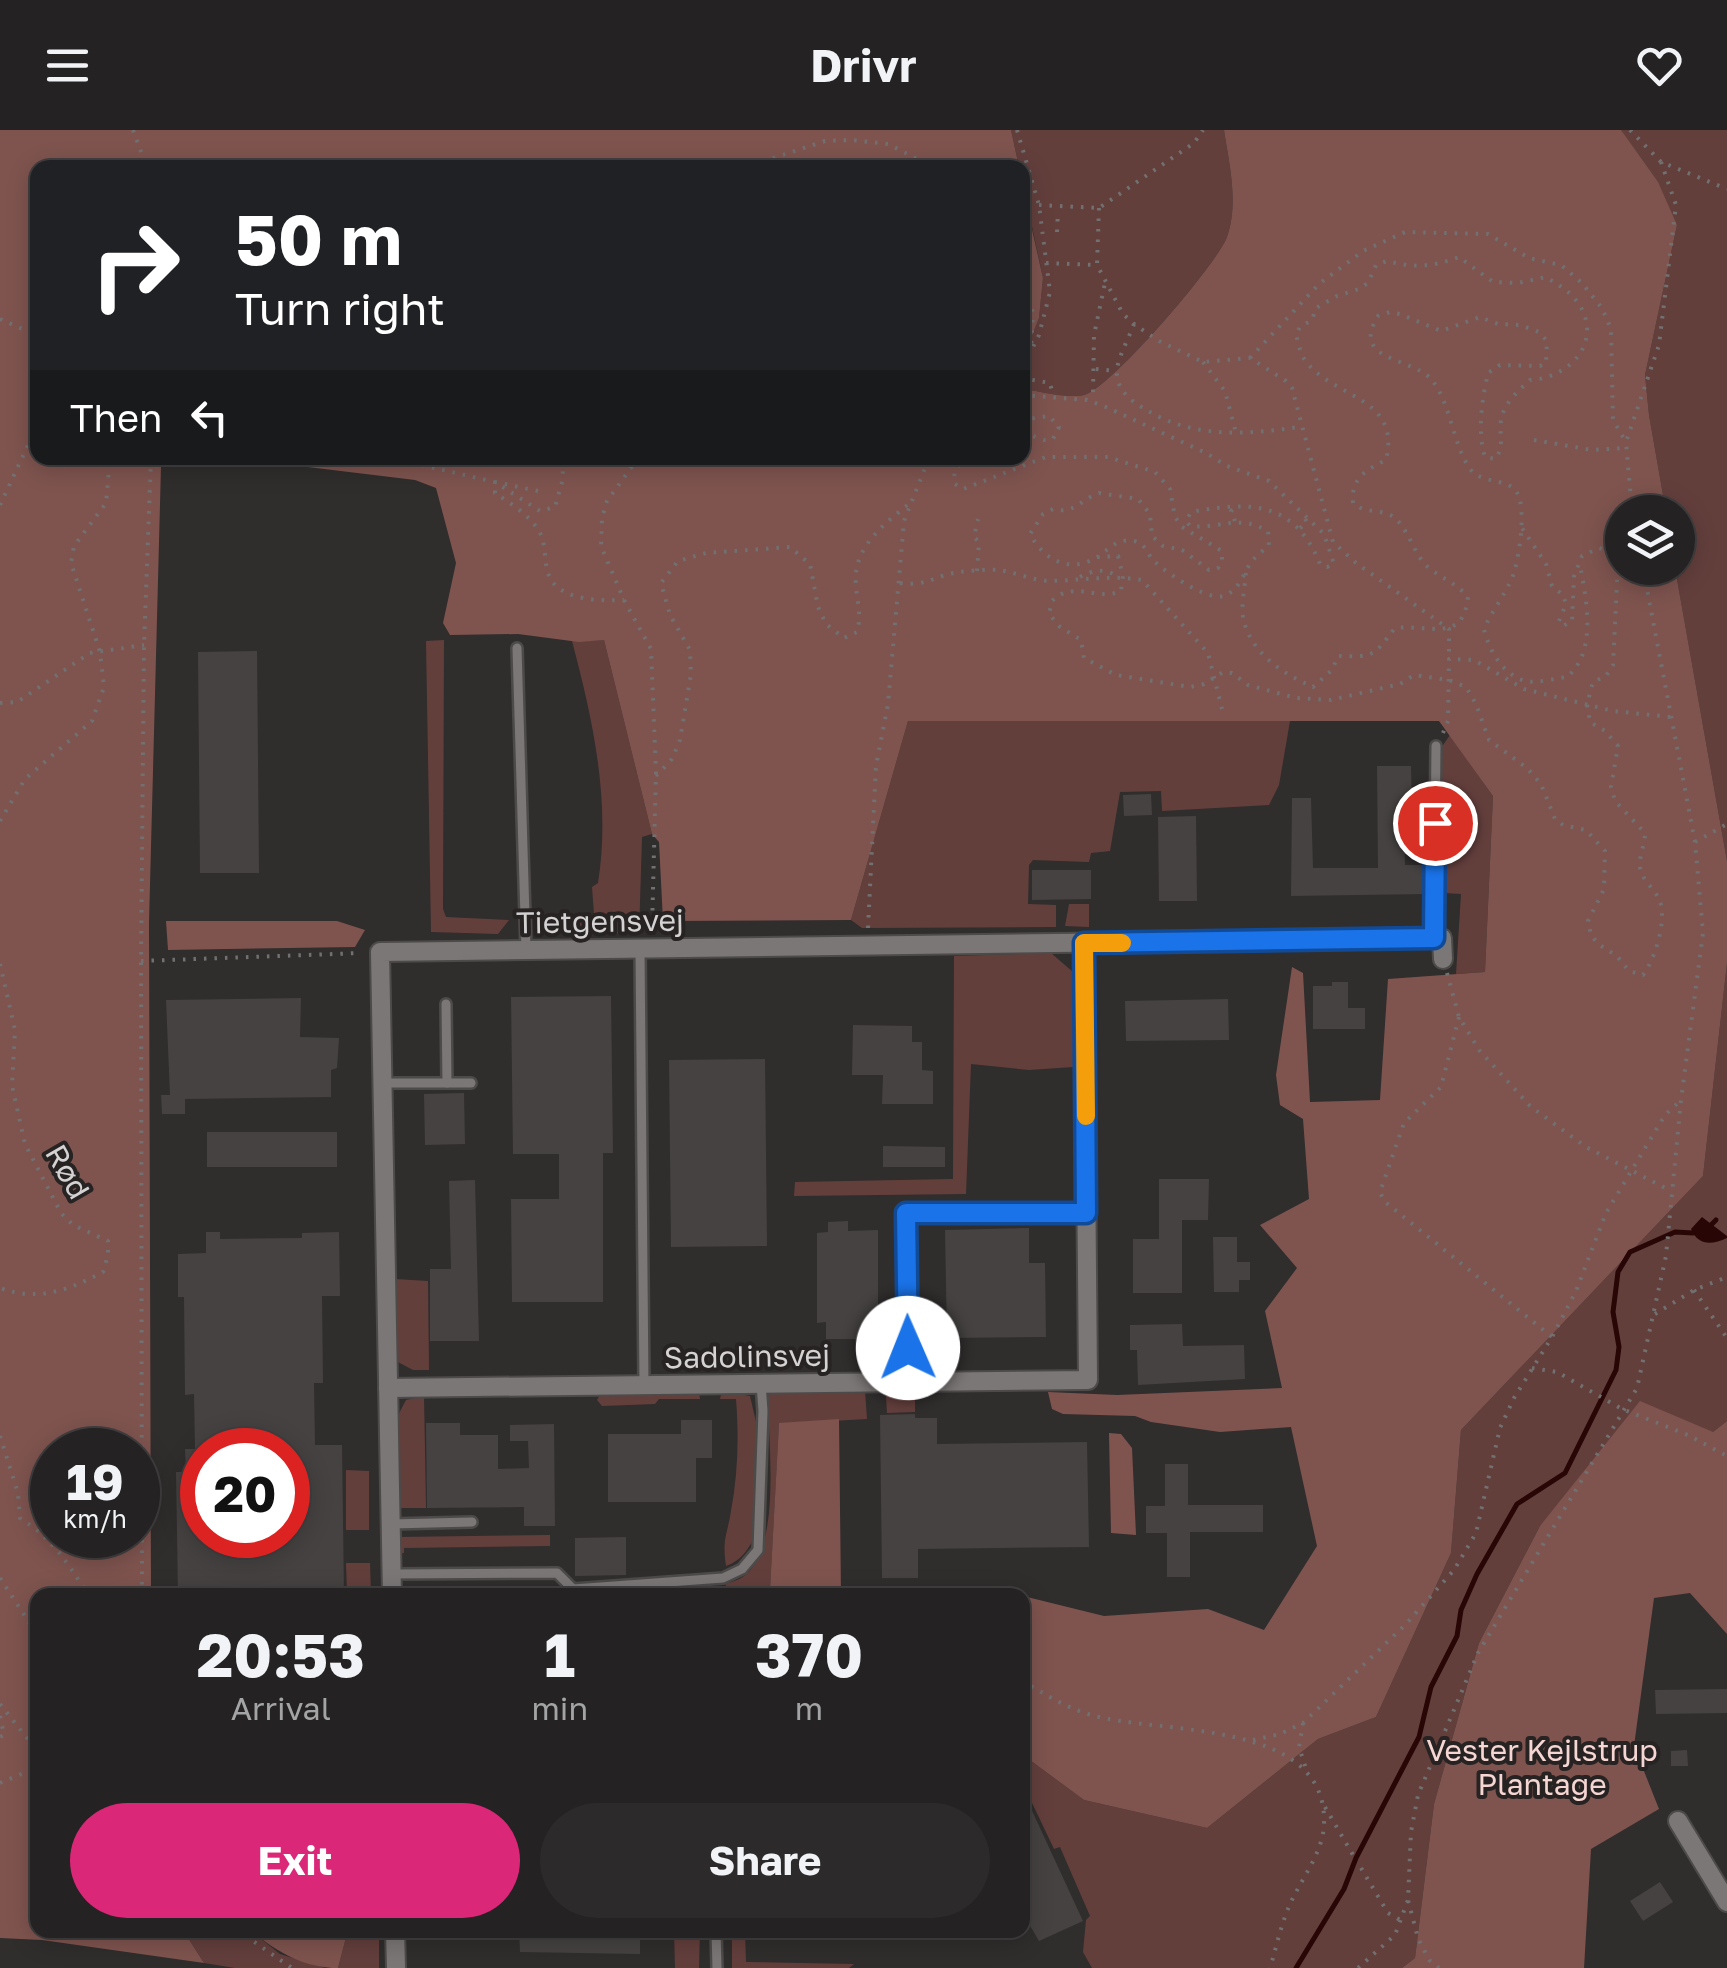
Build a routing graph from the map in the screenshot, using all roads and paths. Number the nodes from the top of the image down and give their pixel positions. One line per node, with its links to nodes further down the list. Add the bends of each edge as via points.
1 (133, 130): 5 (path)
2 (1018, 130): 8 (path)
3 (1203, 130): 13 (path)
4 (1630, 130): 9 (path)
5 (144, 160)
6 (768, 160): 7 (path, via 824,141 852,140 888,144)
7 (919, 160)
8 (1023, 160)
9 (1661, 162): 11 (path); 40 (path, via 1676,204 1668,285 1659,344)
10 (1030, 186): 12 (path)
11 (1727, 189)
12 (1039, 205): 13 (path); 15 (path)
13 (1099, 208): 19 (path)
14 (1058, 212): 16 (path)
15 (1043, 224): 16 (path); 18 (path)
16 (1058, 225): 17 (path)
17 (1057, 232)
18 (1046, 263): 19 (path); 25 (path, via 1048,306)
19 (1096, 265): 20 (path)
20 (1106, 280): 23 (path); 28 (path)
21 (1030, 305): 25 (path)
22 (0, 319): 24 (path)
23 (1134, 324): 27 (path); 29 (path)
24 (30, 332)
25 (1030, 352)
26 (1250, 358): 27 (path); 35 (path, via 1292,388); 40 (path, via 1319,284 1364,251 1406,232 1488,234 1529,258 1561,265 1602,308 1611,329 1613,420)
27 (1203, 362): 36 (path, via 1224,391)
28 (1094, 369): 29 (path); 31 (path)
29 (1116, 370): 36 (path, via 1124,395 1150,413 1184,429)
30 (1030, 379): 33 (path, via 1050,383)
31 (1093, 392)
32 (1030, 396): 33 (path)
33 (1054, 396): 56 (path, via 1134,418 1270,481)
34 (1030, 419): 37 (path, via 1050,416 1059,427 1053,439)
35 (1302, 426): 36 (path); 68 (path, via 1333,542)
36 (1236, 433)
37 (1030, 435)
38 (1534, 440): 40 (path, via 1592,450)
39 (30, 441): 54 (path)
40 (1626, 445): 52 (path)
41 (1030, 463): 62 (path, via 1046,457 1108,458 1155,472 1170,489 1182,527 1222,551 1218,568 1209,570 1152,536 1150,514 1138,499 1099,493 1076,508 1052,509 1037,522 1030,534 1050,560 1083,563 1114,542 1133,540 1158,566 1209,596 1235,589)
42 (109, 465): 71 (path, via 106,503 74,546 71,563)
43 (152, 465): 69 (path)
44 (421, 465): 50 (path)
45 (564, 465): 50 (path, via 550,511 540,512)
46 (633, 465): 67 (path, via 602,518 601,546)
47 (928, 465): 53 (path)
48 (960, 465): 49 (path, via 954,476 963,490)
49 (1026, 465)
50 (495, 482): 51 (path); 67 (path, via 495,492 541,535 548,578 566,593)
51 (538, 491)
52 (1630, 495)
53 (910, 502): 65 (path); 77 (path, via 863,548 855,580 861,618 856,632 844,638 826,624 810,564 790,546 678,561 661,583 690,650 691,674 680,740)
54 (0, 505)
55 (1238, 506): 58 (path, via 1231,511); 58 (path, via 1191,512 1186,521 1199,527); 59 (path, via 1277,510)
56 (1302, 510): 59 (path, via 1307,523); 59 (path, via 1324,534 1334,564 1320,564)
57 (978, 519): 61 (path)
58 (1236, 522): 62 (path, via 1268,531 1269,545)
59 (1295, 526)
60 (1520, 526): 60 (path, via 1515,572 1484,630 1489,650 1522,680 1567,677 1579,663 1587,626 1580,565 1572,621 1563,626 1563,595); 68 (path, via 1516,491 1472,470 1432,380 1384,357 1372,344 1371,327 1390,312 1440,331 1480,318 1520,325 1547,341 1546,363 1500,365 1488,373 1482,448 1495,460 1501,417 1512,398 1530,380 1561,371 1586,347 1587,322 1568,291 1546,278 1494,282 1459,257 1429,267 1386,260 1368,283 1316,308 1296,335 1305,362 1373,409 1388,429 1386,460 1360,477 1353,502 1396,518 1427,567 1468,597 1466,614)
61 (976, 572): 64 (path, via 1050,581); 65 (path, via 917,586)
62 (1246, 573): 68 (path, via 1244,621 1263,654 1279,672 1313,687 1338,656 1380,651 1396,628)
63 (1118, 576): 64 (path); 64 (path, via 1104,570); 74 (path, via 1142,580 1208,653)
64 (1080, 577)
65 (900, 583): 83 (path, via 876,766)
66 (1646, 585): 75 (path)
67 (624, 600): 84 (path, via 651,648 656,772)
68 (1449, 629): 72 (path)
69 (144, 646): 71 (path); 88 (path)
70 (517, 648): 85 (lane)
71 (100, 652): 73 (path, via 17,702); 78 (path, via 104,688 92,722 25,778)
72 (1449, 659): 75 (path, via 1474,660 1524,690); 76 (path, via 1448,722)
73 (0, 703)
74 (1222, 710)
75 (1672, 716): 80 (path)
76 (1436, 746): 81 (lane)
77 (656, 776)
78 (0, 821)
79 (1727, 824): 80 (path)
80 (1695, 842): 95 (path, via 1703,933)
81 (1434, 938): 82 (street, Tietgensvej); 87 (street, via 1442,938)
82 (1084, 943): 83 (street, Tietgensvej); 98 (street, Sadolinsvej)
83 (867, 946): 84 (street, Tietgensvej)
84 (646, 949): 85 (street, Tietgensvej); 108 (lane)
85 (526, 950): 86 (street, Tietgensvej)
86 (380, 952): 88 (path); 92 (street)
87 (1443, 959): 91 (path)
88 (141, 961): 118 (path)
89 (0, 964): 100 (path, Rød, via 15,1030 12,1086 24,1144 73,1225 108,1241 103,1272 73,1288 38,1296)
90 (446, 1004): 94 (lane)
91 (1458, 1017): 96 (path, via 1530,1106 1586,1148); 103 (path, via 1440,1087 1404,1123 1380,1192)
92 (382, 1082): 94 (lane); 109 (street)
93 (471, 1082): 94 (lane)
94 (447, 1083)
95 (1681, 1100): 96 (path, via 1665,1115); 97 (path)
96 (1634, 1172): 97 (path); 103 (path, via 1606,1213)
97 (1671, 1191): 102 (path)
98 (1086, 1213): 106 (street, Sadolinsvej, via 1088,1380); 106 (lane, via 906,1213)
99 (1727, 1277): 101 (path)
100 (0, 1288)
101 (1694, 1290): 102 (path); 104 (path)
102 (1656, 1314): 110 (path, via 1637,1388)
103 (1552, 1337): 105 (path)
104 (1727, 1338)
105 (1532, 1368): 110 (path, via 1556,1372); 126 (path, via 1500,1428 1476,1533 1454,1570)
106 (909, 1382): 107 (street, Sadolinsvej)
107 (760, 1384): 108 (street, Sadolinsvej); 121 (lane, via 761,1524 758,1550 742,1570 723,1578)
108 (644, 1385): 109 (street, Sadolinsvej)
109 (388, 1388): 114 (street)
110 (1622, 1409): 112 (path); 137 (path, via 1478,1654 1448,1722 1418,1796)
111 (0, 1436): 117 (path, via 20,1518 62,1552)
112 (1727, 1456)
113 (472, 1522): 114 (lane)
114 (390, 1524): 115 (street)
115 (392, 1574): 119 (street); 120 (lane, via 557,1573)
116 (0, 1578): 122 (path)
117 (84, 1588)
118 (142, 1588)
119 (392, 1588)
120 (572, 1588)
121 (587, 1588)
122 (30, 1624)
123 (1030, 1686): 129 (path, via 1090,1715)
124 (0, 1704): 128 (path)
125 (0, 1716): 127 (path)
126 (1303, 1723): 129 (path); 131 (path, via 1299,1747)
127 (0, 1737)
128 (30, 1739)
129 (1253, 1740): 131 (path)
130 (30, 1771): 132 (path)
131 (1308, 1773): 133 (path)
132 (0, 1784)
133 (1323, 1804): 135 (path); 146 (path, via 1321,1844 1288,1909)
134 (1678, 1820): 138 (street)
135 (1353, 1855)
136 (1361, 1868): 139 (path, via 1388,1913)
137 (1408, 1900): 139 (path); 148 (path, via 1418,1938)
138 (1727, 1902)
139 (1400, 1920): 147 (path, via 1395,1935)
140 (249, 1938): 143 (path)
141 (396, 1938): 144 (street)
142 (716, 1938): 145 (lane)
143 (292, 1968)
144 (396, 1968)
145 (716, 1968)
146 (1270, 1968)
147 (1358, 1968)
148 (1439, 1968)

